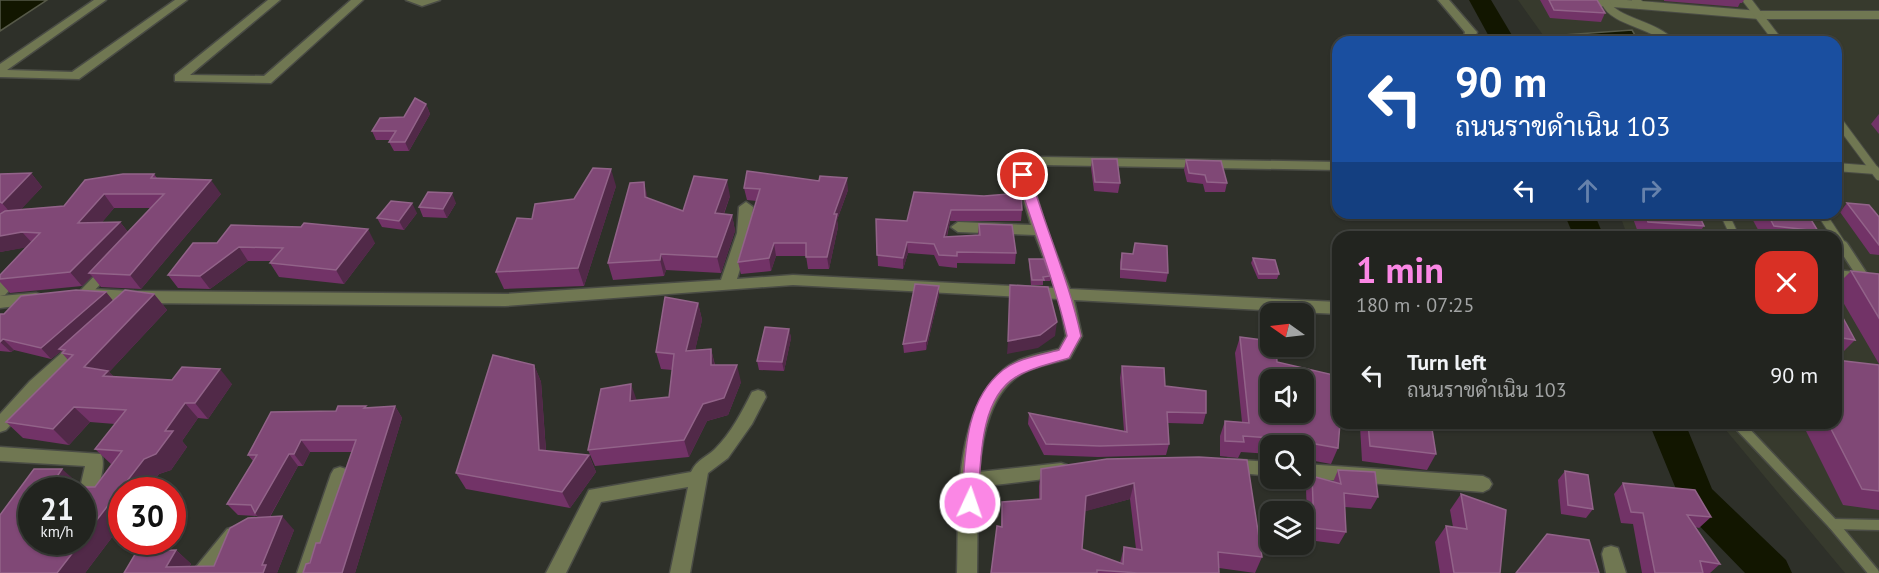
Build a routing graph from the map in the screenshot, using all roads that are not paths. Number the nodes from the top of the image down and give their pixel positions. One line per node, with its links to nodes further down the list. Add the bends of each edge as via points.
1 (101, 0): 17 (street)
2 (182, 0): 17 (street, via 75,76)
3 (275, 0): 4 (street, via 179,78 267,80)
4 (358, 0)
5 (411, 0): 6 (street)
6 (435, 0)
7 (1443, 0): 14 (street, via 1471,32)
8 (1570, 0): 10 (lane)
9 (1748, 0): 12 (lane)
10 (1606, 3): 11 (lane); 15 (lane, via 1623,19)
11 (1638, 3): 12 (lane)
12 (1759, 15): 13 (lane); 16 (lane)
13 (1879, 15)
14 (1469, 36)
15 (1666, 36)
16 (1775, 36)
17 (0, 71)
18 (1842, 126): 21 (lane)
19 (1332, 166): 24 (street, via 1042,161 1029,165 1023,175)
20 (1842, 168): 21 (lane)
21 (1877, 173)
22 (746, 207): 29 (street, via 744,233)
23 (958, 227): 24 (street)
24 (1040, 230): 32 (street)
25 (1842, 242): 28 (lane, via 1868,278)
26 (28, 261): 30 (street)
27 (109, 268): 31 (lane)
28 (1842, 276)
29 (727, 285): 32 (street, via 793,280); 34 (street, via 505,300)
30 (0, 291)
31 (79, 294): 34 (street)
32 (1065, 294): 36 (street); 52 (street, via 1074,336 1064,354 1008,374 993,392 975,431)
33 (53, 297): 35 (street)
34 (134, 297): 37 (street)
35 (0, 302)
36 (1332, 308)
37 (118, 312)
38 (93, 334): 40 (street)
39 (758, 397): 51 (street, via 746,422 722,453 704,465)
40 (0, 424)
41 (1743, 429): 55 (lane)
42 (0, 454): 43 (street)
43 (59, 457): 48 (street); 50 (street, via 95,459)
44 (1205, 465): 46 (street)
45 (1081, 468): 52 (street)
46 (1260, 468)
47 (1314, 472): 53 (street)
48 (45, 474)
49 (340, 474): 59 (street)
50 (91, 477)
51 (698, 478): 60 (street, via 595,495); 61 (street)
52 (971, 480): 62 (street)
53 (1484, 484)
54 (254, 524): 58 (street, via 234,535)
55 (1833, 524): 56 (lane); 64 (lane)
56 (1879, 525)
57 (1611, 554): 63 (street)
58 (201, 573)
59 (307, 573)
60 (556, 573)
61 (680, 573)
62 (966, 573)
63 (1616, 573)
64 (1874, 573)

